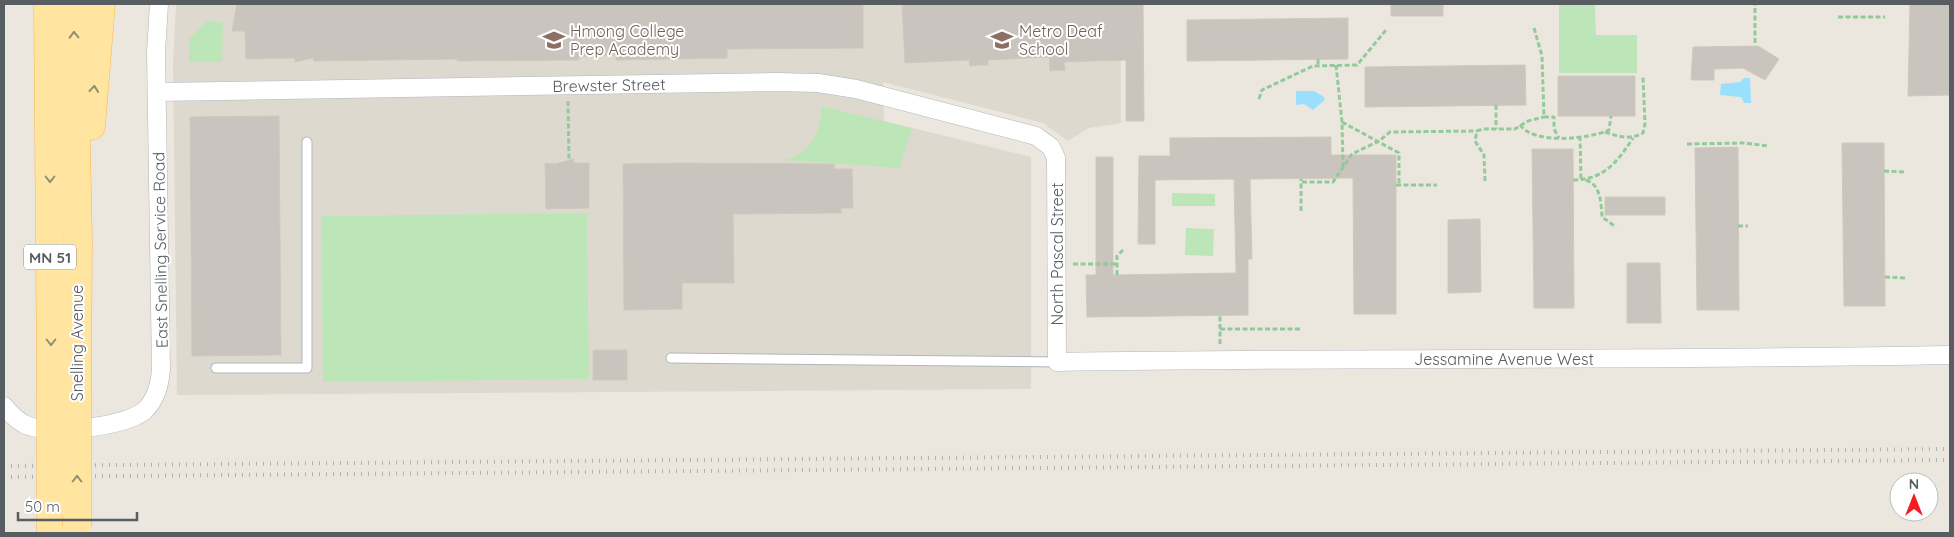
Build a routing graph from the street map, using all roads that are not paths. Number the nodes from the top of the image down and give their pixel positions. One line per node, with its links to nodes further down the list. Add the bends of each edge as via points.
1 (36, 4): 7 (main road)
2 (48, 4): 7 (main road, Snelling Avenue / MN 51)
3 (73, 4): 10 (main road, Snelling Avenue / MN 51, one-way to 3)
4 (101, 4): 10 (main road, one-way to 4, via 86,191)
5 (159, 4): 6 (street, East Snelling Service Road)
6 (157, 92): 9 (street, Brewster Street, via 818,83 856,89 1036,136); 16 (street, East Snelling Service Road, via 160,382 155,397 131,420 66,429 36,428 25,424)
7 (49, 131): 15 (main road, Snelling Avenue / MN 51, one-way to 15)
8 (308, 142): 14 (lane, via 306,368)
9 (1051, 147): 13 (street, North Pascal Street, via 1056,158)
10 (78, 241): 15 (main road, Snelling Avenue / MN 51)
11 (1950, 355): 13 (street, Jessamine Avenue West)
12 (671, 358): 13 (lane)
13 (1057, 362)
14 (216, 368)
15 (64, 382): 17 (main road, Snelling Avenue / MN 51, bridge)
16 (4, 406)
17 (64, 530)

